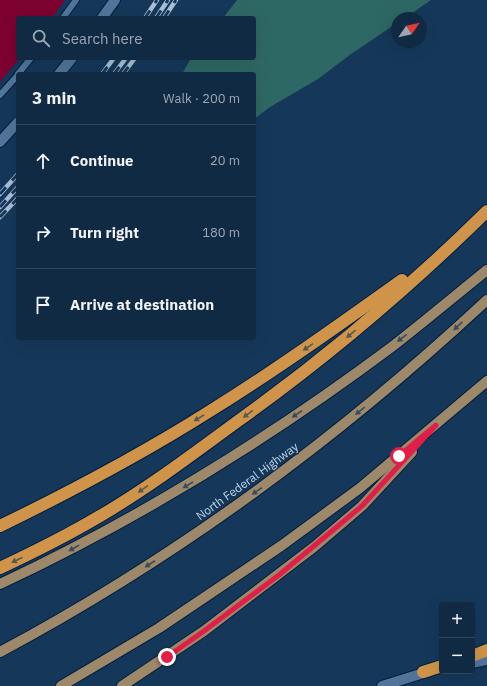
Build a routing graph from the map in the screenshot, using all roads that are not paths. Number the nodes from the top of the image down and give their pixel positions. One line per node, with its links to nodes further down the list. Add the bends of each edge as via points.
1 (76, 0): 3 (lane)
2 (115, 0): 4 (street)
3 (64, 16)
4 (103, 16)
5 (30, 60): 7 (lane)
6 (70, 60): 8 (street)
7 (20, 72)
8 (61, 72)
9 (16, 76): 10 (lane)
10 (0, 95)
11 (16, 124): 12 (street)
12 (0, 142)
13 (487, 211): 14 (highway)
14 (443, 252): 19 (highway, one-way to 19, via 209,412 80,486); 20 (highway, one-way to 20, via 336,347 178,465 100,516)
15 (487, 270): 21 (main road, one-way to 21, via 393,345 315,402 239,452 150,507)
16 (487, 300): 23 (main road, North Federal Highway, one-way to 23, via 381,394 264,486 139,571)
17 (487, 381): 18 (main road)
18 (436, 425): 29 (main road, via 360,488 241,575 159,628); 30 (main road, via 362,506 314,547 204,631)
19 (0, 526)
20 (0, 568)
21 (0, 584)
22 (487, 650): 24 (highway)
23 (0, 652)
24 (475, 655)
25 (487, 660): 26 (street)
26 (475, 662)
27 (439, 668): 28 (highway)
28 (423, 672): 31 (street)
29 (61, 686)
30 (122, 686)
31 (382, 686)

